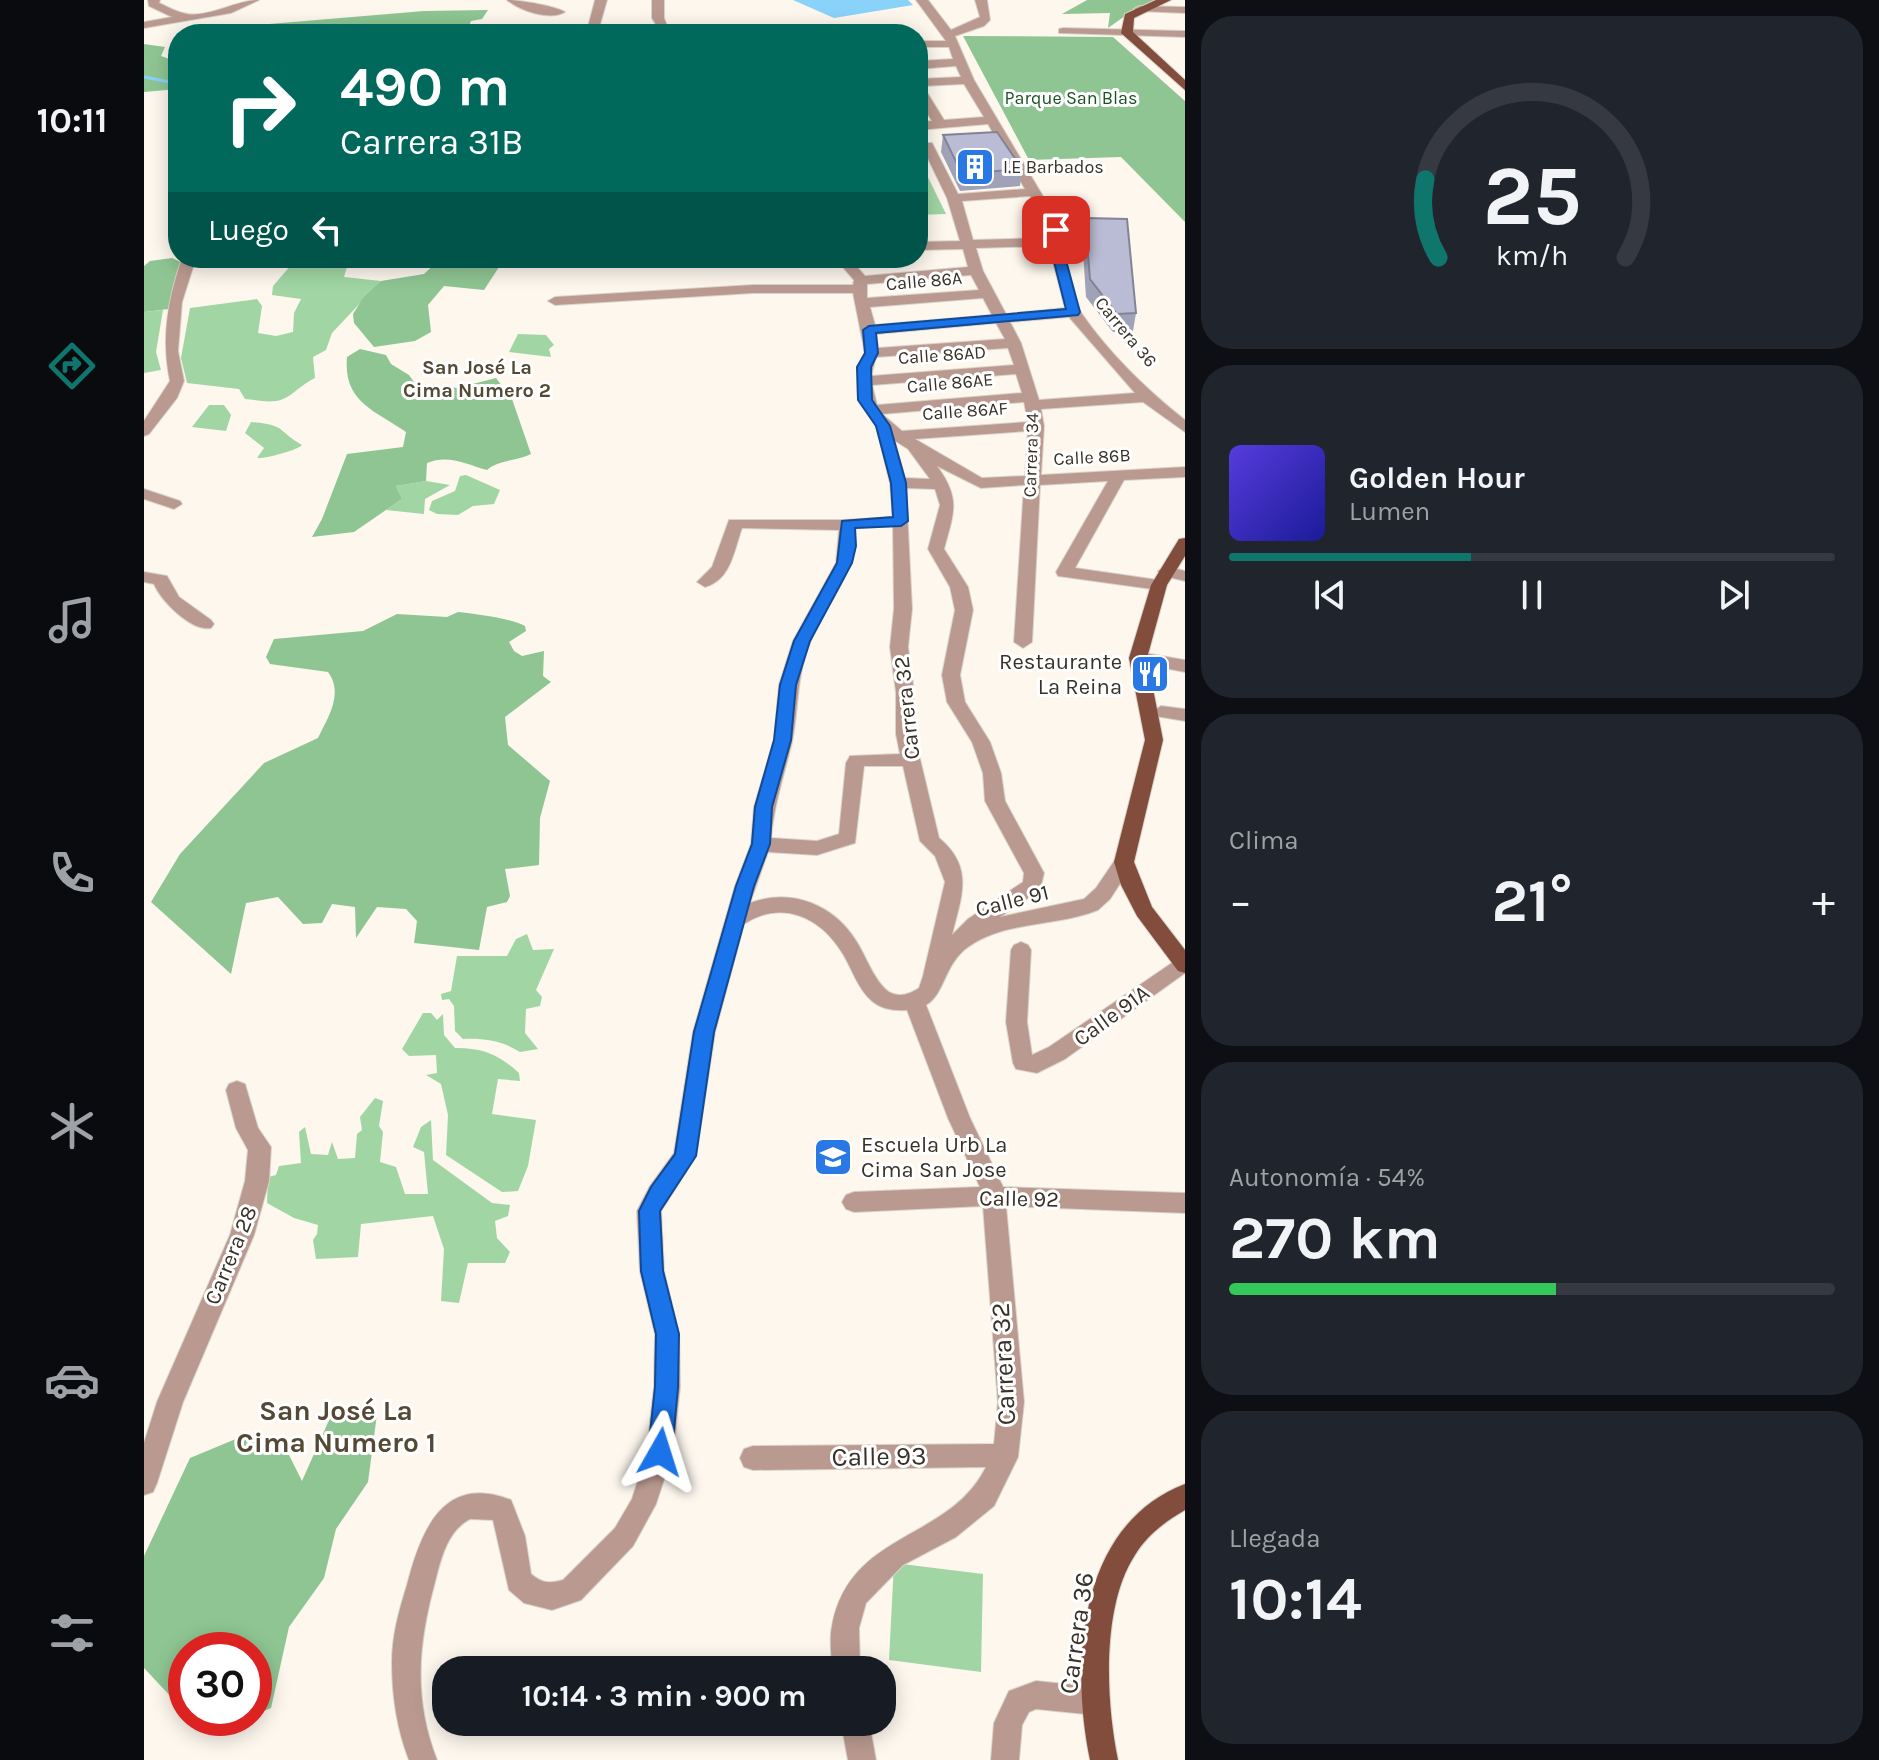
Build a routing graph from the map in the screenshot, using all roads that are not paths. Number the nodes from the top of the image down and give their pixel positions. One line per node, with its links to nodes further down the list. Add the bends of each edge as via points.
1 (154, 0): 12 (street, via 158,8)
2 (253, 0): 12 (street, via 231,10)
3 (513, 0): 11 (street, via 526,8)
4 (601, 0): 13 (street)
5 (658, 0): 14 (street)
6 (922, 0): 19 (street, Carrera 36)
7 (981, 0): 19 (street, via 986,18)
8 (1165, 0): 9 (main road)
9 (1140, 9): 10 (street); 17 (main road, via 1129,16)
10 (1185, 10)
11 (559, 12)
12 (184, 18): 15 (street)
13 (594, 24)
14 (661, 24)
15 (144, 25)
16 (1063, 31): 17 (street)
17 (1127, 33): 18 (street); 25 (main road)
18 (1185, 34)
19 (952, 39): 20 (street); 21 (street, Carrera 36)
20 (928, 44)
21 (960, 62): 22 (street); 23 (street, Carrera 36)
22 (928, 64)
23 (968, 80): 24 (street); 27 (street, Carrera 36)
24 (928, 85)
25 (1185, 86)
26 (928, 103): 28 (street)
27 (992, 120): 28 (street); 31 (street, Carrera 36)
28 (940, 124): 29 (street)
29 (928, 125)
30 (991, 142): 31 (street)
31 (1006, 142): 35 (street, Carrera 36)
32 (943, 145): 33 (street)
33 (928, 146)
34 (928, 154): 36 (street, Carrera 34)
35 (1035, 192): 36 (street); 37 (street, Carrera 36, via 1056,230)
36 (954, 198): 39 (street, Carrera 34)
37 (1055, 242): 39 (street); 46 (street, Carrera 36)
38 (928, 246): 39 (street)
39 (967, 247): 42 (street, Carrera 34)
40 (186, 268): 58 (street, via 175,302 171,351 177,381)
41 (847, 268): 43 (street)
42 (976, 271): 43 (street); 44 (street, Carrera 34)
43 (860, 291): 44 (street, Calle 86A); 45 (street, via 753,289); 48 (street)
44 (990, 293): 47 (street, Carrera 34)
45 (555, 301)
46 (1073, 312): 47 (street); 53 (street, Carrera 36)
47 (1002, 317): 48 (street); 49 (street, Carrera 34)
48 (869, 330): 50 (street)
49 (1014, 343): 50 (street); 51 (street, Carrera 34)
50 (872, 353): 52 (street, via 865,362)
51 (1023, 369): 52 (street, Calle 86AD); 54 (street, Carrera 34)
52 (864, 381): 55 (street, Carrera 32, via 865,400)
53 (1146, 397): 54 (street); 57 (street, Carrera 36)
54 (1032, 401): 55 (street, Calle 86AE); 56 (street, Carrera 34)
55 (884, 424): 56 (street, Calle 86AF); 59 (street, Calle 86B); 63 (street, Carrera 32)
56 (1036, 426): 62 (street, Carrera 34)
57 (1185, 427)
58 (144, 431)
59 (915, 447): 62 (street, Calle 86B, via 981,483); 64 (street)
60 (1185, 472): 61 (street, Calle 86B)
61 (1119, 475): 62 (street, Calle 86B); 71 (street, via 1064,572)
62 (1031, 480): 74 (street, Carrera 34)
63 (898, 483): 64 (street); 67 (street, Carrera 32)
64 (942, 484): 83 (street, via 948,505 936,549 959,587 964,610 951,675 956,702 981,742 995,801 1034,873 1033,885 975,924)
65 (144, 494): 66 (street)
66 (174, 504)
67 (901, 521): 68 (street); 79 (street, Carrera 32, via 899,647)
68 (847, 525): 72 (street, via 735,523 720,569); 80 (street, via 844,563 802,641 788,685 783,740 764,807)
69 (1185, 543): 71 (main road)
70 (144, 577): 73 (street, via 161,580 179,609 194,613)
71 (1170, 578): 75 (main road)
72 (705, 582)
73 (205, 624)
74 (1023, 642)
75 (1138, 658): 76 (street); 81 (main road, via 1154,740)
76 (1185, 666)
77 (1161, 712): 78 (street)
78 (1185, 715)
79 (909, 760): 80 (street, via 857,760 848,838 839,844); 86 (street, Carrera 32, via 930,841 943,852 955,882)
80 (761, 844): 82 (street)
81 (1124, 862): 83 (street, Calle 91, via 1096,901 1082,908 1008,921); 85 (main road, via 1144,911)
82 (736, 920): 87 (street, via 759,905 804,907 830,922 877,993 895,1002); 99 (street, via 704,1032 685,1156 649,1211 652,1271 667,1334 667,1387 660,1452 643,1504 624,1537 584,1580 552,1597 534,1594 519,1581 502,1509 470,1506 445,1520 431,1542 408,1632 414,1741)
83 (954, 946): 86 (street, Calle 91)
84 (1021, 950): 85 (street, Calle 91A, via 1017,1017 1024,1063 1037,1064 1057,1053)
85 (1185, 963)
86 (932, 977): 87 (street, Calle 91, via 928,993)
87 (913, 1002): 89 (street, Carrera 32)
88 (237, 1090): 94 (street, Carrera 28, via 246,1127 260,1147 257,1181 242,1235 170,1402)
89 (994, 1196): 90 (street, Calle 92); 91 (street, Calle 92); 92 (street, Carrera 32, via 1011,1402)
90 (854, 1202)
91 (1185, 1203)
92 (1005, 1457): 93 (street, Calle 93); 96 (street, Carrera 32, via 985,1497 947,1528 893,1556 855,1595 845,1628)
93 (753, 1458)
94 (144, 1483)
95 (1185, 1496): 97 (main road, Carrera 36, via 1144,1524 1112,1570)
96 (846, 1656)
97 (1095, 1701): 101 (street, via 1036,1695 1019,1701 1008,1723); 102 (main road, Carrera 36)
98 (858, 1736): 100 (street)
99 (423, 1760)
100 (862, 1760)
101 (1005, 1760)
102 (1104, 1760)

